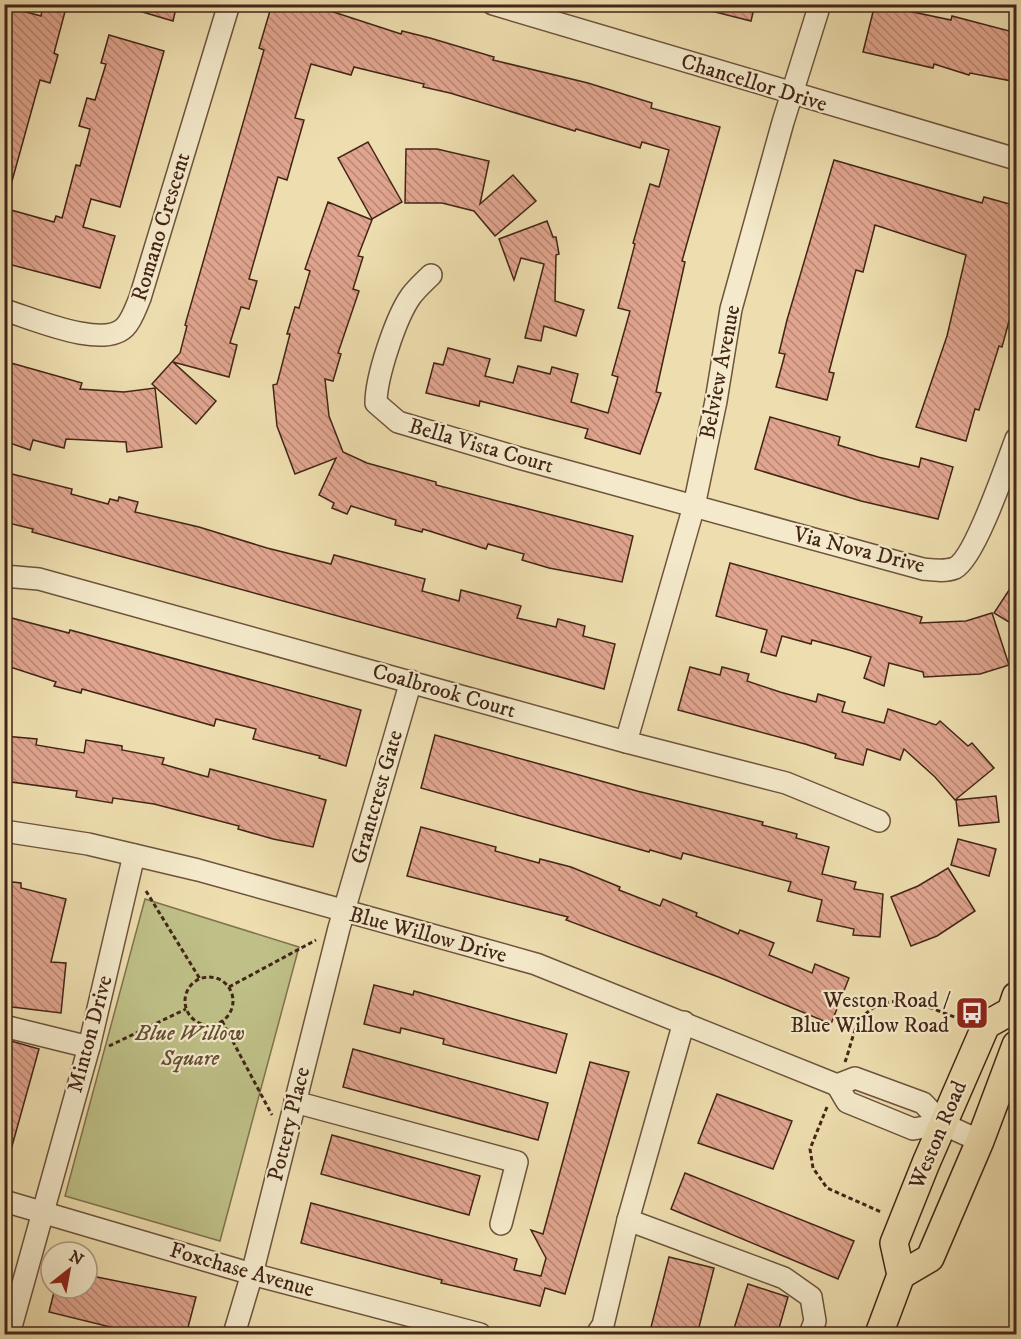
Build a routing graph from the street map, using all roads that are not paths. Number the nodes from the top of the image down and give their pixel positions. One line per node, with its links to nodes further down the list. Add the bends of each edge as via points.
1 (229, 4): 8 (street, Romano Crescent, via 140,298 125,327 114,334 93,337)
2 (493, 4): 4 (street, Chancellor Drive)
3 (820, 4): 5 (street, Belview Avenue)
4 (533, 10): 5 (street, Chancellor Drive)
5 (793, 95): 6 (street, Chancellor Drive); 10 (street, Belview Avenue, via 731,309)
6 (1017, 159)
7 (431, 275): 10 (street, Bella Vista Court, via 410,298 391,338 376,393 376,403 382,410 398,422)
8 (4, 310)
9 (1017, 439): 10 (street, Via Nova Drive, via 975,543 956,567 945,570 922,569)
10 (694, 506): 13 (street, Belview Avenue)
11 (4, 576): 12 (street, Coalbrook Court, via 39,579)
12 (411, 681): 13 (street, Coalbrook Court); 17 (street, Grantcrest Gate)
13 (626, 741): 14 (street, Coalbrook Court, via 786,783)
14 (879, 821)
15 (4, 831): 16 (street, Blue Willow Drive, via 88,844)
16 (133, 861): 17 (street, Blue Willow Drive, via 198,870); 22 (street, Minton Drive)
17 (341, 920): 19 (street, Blue Willow Drive, via 536,964); 23 (street, Pottery Place)
18 (1015, 1012): 24 (main road, Weston Road, via 986,1024)
19 (684, 1022): 24 (street, Blue Willow Drive, via 837,1084 855,1078 923,1103); 28 (street)
20 (4, 1026): 22 (street)
21 (1017, 1045): 25 (main road, Weston Road)
22 (87, 1052): 27 (street, Minton Drive)
23 (295, 1102): 29 (street, via 517,1162); 30 (street, Pottery Place)
24 (943, 1124): 25 (street, Blue Willow Drive); 31 (main road, Weston Road, via 894,1243)
25 (980, 1141): 31 (main road, Weston Road, via 930,1258)
26 (4, 1201): 27 (street, Foxchase Avenue)
27 (42, 1211): 30 (street, Foxchase Avenue); 32 (street, Minton Drive)
28 (628, 1220): 35 (street); 36 (street, via 784,1278 811,1297 814,1321)
29 (501, 1224)
30 (252, 1274): 33 (street, Pottery Place); 34 (street, Foxchase Avenue)
31 (901, 1275): 37 (main road)
32 (9, 1335)
33 (234, 1335)
34 (480, 1335)
35 (597, 1335)
36 (810, 1335)
37 (879, 1335)

